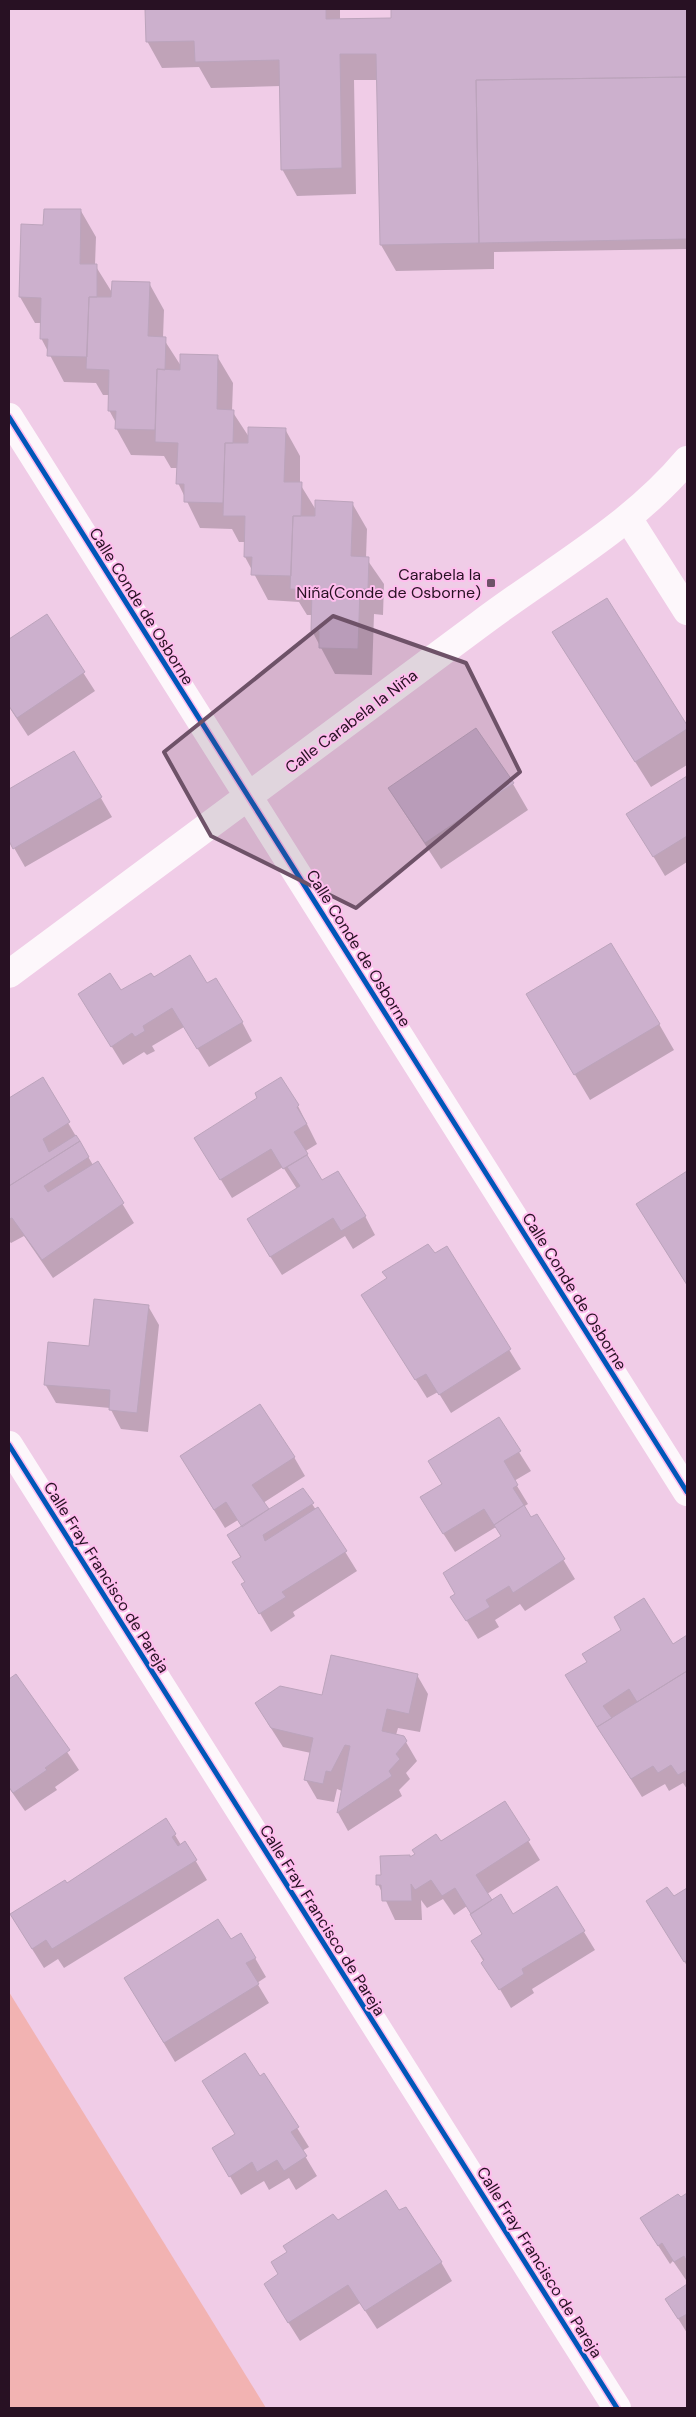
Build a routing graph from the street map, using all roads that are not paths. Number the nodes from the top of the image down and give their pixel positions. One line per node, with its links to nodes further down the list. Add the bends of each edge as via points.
1 (9, 417): 5 (street, Calle Conde de Osborne)
2 (687, 460): 3 (street, Calle Carabela la Niña)
3 (628, 518): 4 (street); 5 (street, Calle Carabela la Niña, via 503,606)
4 (687, 611)
5 (249, 797): 6 (street, Calle Carabela la Niña); 8 (street, Calle Conde de Osborne)
6 (9, 974)
7 (9, 1444): 9 (street, Calle Fray Francisco de Pareja)
8 (687, 1492)
9 (617, 2408)

